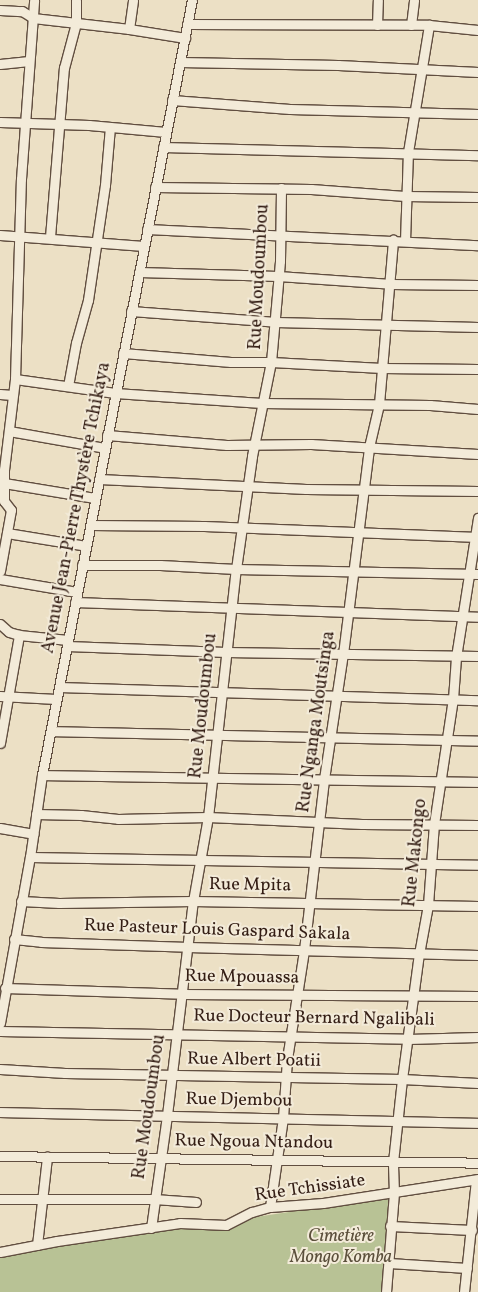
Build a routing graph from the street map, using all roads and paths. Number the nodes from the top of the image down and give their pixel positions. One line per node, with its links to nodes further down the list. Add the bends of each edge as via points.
1 (34, 0): 8 (street)
2 (76, 0): 9 (street)
3 (134, 0): 14 (street)
4 (192, 0): 10 (street, Avenue Jean-Pierre Thystère Tchikaya)
5 (378, 0): 11 (street)
6 (414, 0): 12 (street)
7 (0, 10): 8 (street, via 22,11)
8 (33, 18): 9 (street); 17 (street)
9 (76, 23): 14 (street); 27 (street, via 64,68)
10 (188, 24): 11 (street); 16 (street, Avenue Jean-Pierre Thystère Tchikaya)
11 (378, 25): 12 (street)
12 (411, 25): 13 (street)
13 (429, 26): 15 (street); 20 (street)
14 (129, 28): 16 (street)
15 (478, 30)
16 (185, 38): 18 (street, Avenue Jean-Pierre Thystère Tchikaya)
17 (29, 60): 19 (street); 26 (street)
18 (180, 62): 20 (street); 22 (street, Avenue Jean-Pierre Thystère Tchikaya)
19 (0, 64)
20 (422, 68): 21 (street); 23 (street)
21 (478, 72)
22 (172, 100): 23 (street, via 290,109); 29 (street, Avenue Jean-Pierre Thystère Tchikaya)
23 (415, 111): 24 (street); 31 (street)
24 (478, 114)
25 (0, 122): 26 (street)
26 (25, 123): 27 (street); 40 (street)
27 (59, 124): 28 (street); 41 (street)
28 (110, 127): 29 (street); 44 (street)
29 (166, 132): 30 (street, Avenue Jean-Pierre Thystère Tchikaya)
30 (163, 147): 31 (street); 33 (street, Avenue Jean-Pierre Thystère Tchikaya)
31 (408, 152): 32 (street); 35 (street)
32 (478, 155)
33 (155, 187): 34 (street); 37 (street, Avenue Jean-Pierre Thystère Tchikaya)
34 (281, 188): 35 (street); 38 (street, Rue Moudoumbou)
35 (405, 196): 36 (street); 43 (street)
36 (478, 197)
37 (147, 229): 38 (street); 46 (street, Avenue Jean-Pierre Thystère Tchikaya)
38 (280, 234): 42 (street); 48 (street, Rue Moudoumbou)
39 (0, 235): 40 (street)
40 (20, 235): 41 (street); 59 (street)
41 (50, 238): 44 (street)
42 (393, 240): 43 (street); 49 (street, Rue Nganga Moutsinga)
43 (405, 241): 45 (street)
44 (96, 242): 46 (street); 60 (street, via 88,300)
45 (478, 245)
46 (144, 246): 47 (street, Avenue Jean-Pierre Thystère Tchikaya)
47 (139, 272): 48 (street); 51 (street, Avenue Jean-Pierre Thystère Tchikaya)
48 (278, 276): 49 (street); 52 (street, Rue Moudoumbou)
49 (391, 284): 50 (street); 53 (street, Rue Nganga Moutsinga)
50 (478, 285)
51 (131, 311): 52 (street); 55 (street, Avenue Jean-Pierre Thystère Tchikaya)
52 (276, 322): 53 (street); 56 (street, Rue Moudoumbou)
53 (386, 324): 54 (street); 57 (street, Rue Nganga Moutsinga)
54 (478, 327)
55 (123, 353): 56 (street); 61 (street, Avenue Jean-Pierre Thystère Tchikaya)
56 (271, 362): 57 (street); 64 (street, Rue Moudoumbou)
57 (382, 368): 58 (street); 65 (street, Rue Nganga Moutsinga)
58 (478, 369)
59 (15, 379): 60 (street); 63 (street)
60 (68, 386): 61 (street)
61 (116, 393): 64 (street); 68 (street, Avenue Jean-Pierre Thystère Tchikaya)
62 (0, 394): 63 (street)
63 (12, 395): 67 (street)
64 (262, 402): 65 (street); 69 (street, Rue Moudoumbou)
65 (379, 404): 66 (street); 70 (street, Rue Nganga Moutsinga)
66 (478, 409)
67 (9, 431): 71 (street); 74 (street)
68 (107, 435): 69 (street, via 176,442); 71 (street, Avenue Jean-Pierre Thystère Tchikaya)
69 (254, 444): 70 (street); 75 (street, Rue Moudoumbou)
70 (369, 447): 72 (street); 76 (street, Rue Nganga Moutsinga)
71 (105, 448): 73 (street, Avenue Jean-Pierre Thystère Tchikaya)
72 (478, 454)
73 (99, 479): 75 (street); 78 (street, Avenue Jean-Pierre Thystère Tchikaya)
74 (4, 483): 78 (street); 79 (street)
75 (248, 486): 76 (street); 82 (street, Rue Moudoumbou)
76 (363, 489): 77 (street); 83 (street, Rue Nganga Moutsinga)
77 (478, 491)
78 (95, 498): 81 (street, Avenue Jean-Pierre Thystère Tchikaya)
79 (2, 501): 84 (street, via 11,510)
80 (478, 518): 85 (street, Rue Makongo)
81 (91, 526): 82 (street); 86 (street, Avenue Jean-Pierre Thystère Tchikaya)
82 (243, 528): 83 (street); 88 (street, Rue Moudoumbou)
83 (358, 530): 85 (street); 90 (street, Rue Nganga Moutsinga)
84 (6, 533): 86 (street); 89 (street)
85 (476, 537): 91 (street, Rue Makongo)
86 (86, 546): 87 (street, Avenue Jean-Pierre Thystère Tchikaya)
87 (82, 565): 88 (street); 93 (street, Avenue Jean-Pierre Thystère Tchikaya)
88 (236, 569): 90 (street); 95 (street, Rue Moudoumbou)
89 (0, 571)
90 (353, 572): 91 (street); 96 (street, Rue Nganga Moutsinga)
91 (473, 574): 97 (street, Rue Makongo)
92 (0, 579): 93 (street)
93 (77, 592): 94 (street, Avenue Jean-Pierre Thystère Tchikaya)
94 (75, 602): 95 (street); 101 (street, Avenue Jean-Pierre Thystère Tchikaya)
95 (231, 608): 96 (street); 102 (street, Rue Moudoumbou)
96 (347, 614): 97 (street); 103 (street, Rue Nganga Moutsinga)
97 (463, 616): 98 (street); 105 (street, Rue Makongo)
98 (478, 617)
99 (0, 624): 100 (street, via 8,632)
100 (19, 635): 101 (street); 108 (street)
101 (67, 643): 102 (street); 106 (street, Avenue Jean-Pierre Thystère Tchikaya)
102 (226, 652): 103 (street); 107 (street, Rue Moudoumbou)
103 (343, 654): 105 (street); 109 (street, Rue Nganga Moutsinga)
104 (478, 656): 105 (street)
105 (456, 657): 111 (street, Rue Makongo)
106 (59, 687): 107 (street); 110 (street, Avenue Jean-Pierre Thystère Tchikaya)
107 (222, 694): 109 (street); 114 (street, Rue Moudoumbou)
108 (4, 696): 110 (street); 118 (street)
109 (336, 696): 111 (street); 115 (street, Rue Nganga Moutsinga)
110 (56, 699): 113 (street, Avenue Jean-Pierre Thystère Tchikaya)
111 (454, 699): 112 (street); 116 (street, Rue Makongo)
112 (478, 700)
113 (51, 731): 114 (street); 119 (street, Avenue Jean-Pierre Thystère Tchikaya)
114 (216, 736): 115 (street); 120 (street, Rue Moudoumbou)
115 (329, 739): 116 (street); 121 (street, Rue Nganga Moutsinga)
116 (446, 740): 117 (street); 122 (street, Rue Makongo)
117 (478, 741)
118 (0, 743)
119 (42, 775): 120 (street); 124 (street, Avenue Jean-Pierre Thystère Tchikaya)
120 (212, 777): 121 (street); 125 (street, Rue Moudoumbou)
121 (324, 779): 122 (street); 126 (street, Rue Nganga Moutsinga)
122 (441, 780): 123 (street); 127 (street, Rue Makongo)
123 (478, 782)
124 (36, 814): 125 (street, via 118,819); 130 (street, Avenue Jean-Pierre Thystère Tchikaya)
125 (208, 816): 126 (street); 132 (street, Rue Moudoumbou)
126 (320, 822): 127 (street); 133 (street, Rue Nganga Moutsinga)
127 (434, 824): 128 (street); 134 (street, Rue Makongo)
128 (478, 825)
129 (0, 828): 130 (street)
130 (33, 834): 131 (street, Avenue Jean-Pierre Thystère Tchikaya)
131 (30, 857): 132 (street); 136 (street, Avenue Jean-Pierre Thystère Tchikaya)
132 (201, 861): 133 (street); 137 (street, Rue Moudoumbou)
133 (313, 862): 134 (street); 138 (street, Rue Nganga Moutsinga)
134 (431, 864): 135 (street); 139 (street, Rue Makongo)
135 (478, 865)
136 (22, 901): 137 (street, Rue Mpita, via 59,904); 141 (street, Avenue Jean-Pierre Thystère Tchikaya)
137 (193, 901): 138 (street, Rue Mpita); 142 (street, Rue Moudoumbou)
138 (310, 904): 139 (street, Rue Mpita); 143 (street, Rue Nganga Moutsinga)
139 (428, 905): 140 (street, Rue Mpita); 144 (street, Rue Makongo)
140 (478, 906)
141 (14, 938): 142 (street, Rue Pasteur Louis Gaspard Sakala); 146 (street, Avenue Jean-Pierre Thystère Tchikaya)
142 (188, 948): 143 (street, Rue Pasteur Louis Gaspard Sakala); 147 (street, Rue Moudoumbou)
143 (304, 950): 144 (street, Rue Pasteur Louis Gaspard Sakala); 148 (street, Rue Nganga Moutsinga)
144 (419, 954): 145 (street, Rue Pasteur Louis Gaspard Sakala); 149 (street, Rue Makongo)
145 (478, 955)
146 (4, 984): 147 (street, Rue Mpouassa); 151 (street, Avenue Jean-Pierre Thystère Tchikaya)
147 (182, 994): 148 (street, Rue Mpouassa); 153 (street, Rue Moudoumbou)
148 (297, 995): 149 (street, Rue Mpouassa); 154 (street, Rue Nganga Moutsinga)
149 (414, 996): 150 (street, Rue Mpouassa); 156 (street, Rue Makongo)
150 (478, 996)
151 (0, 1023)
152 (0, 1031): 153 (street, Rue Docteur Bernard Ngalibali)
153 (176, 1033): 154 (street, Rue Docteur Bernard Ngalibali); 158 (street, Rue Moudoumbou)
154 (292, 1036): 156 (street, Rue Docteur Bernard Ngalibali); 159 (street, Rue Nganga Moutsinga)
155 (478, 1037): 156 (street, Rue Docteur Bernard Ngalibali)
156 (408, 1039): 160 (street, Rue Makongo)
157 (0, 1069): 158 (street, Rue Albert Poatii)
158 (172, 1076): 159 (street, Rue Albert Poatii); 163 (street, Rue Moudoumbou)
159 (286, 1078): 160 (street, Rue Albert Poatii); 164 (street, Rue Nganga Moutsinga)
160 (402, 1079): 161 (street, Rue Albert Poatii); 165 (street, Rue Makongo)
161 (478, 1083)
162 (0, 1112): 163 (street, Rue Djembou)
163 (167, 1116): 164 (street, Rue Djembou); 169 (street, Rue Moudoumbou)
164 (283, 1118): 165 (street, Rue Djembou); 170 (street, Rue Nganga Moutsinga)
165 (398, 1121): 166 (street, Rue Djembou); 171 (street, Rue Makongo)
166 (478, 1123)
167 (0, 1156): 168 (street, Rue Ngoua Ntandou)
168 (47, 1157): 169 (street, Rue Ngoua Ntandou); 177 (street)
169 (161, 1158): 170 (street, Rue Ngoua Ntandou); 176 (street, Rue Moudoumbou)
170 (277, 1160): 171 (street, Rue Ngoua Ntandou); 179 (street, Rue Nganga Moutsinga)
171 (394, 1162): 172 (street, Rue Ngoua Ntandou); 174 (street, Rue Makongo)
172 (478, 1163)
173 (477, 1179): 174 (street, Rue Tchissiate); 182 (street)
174 (394, 1193): 179 (street, Rue Tchissiate); 180 (street, Rue Makongo)
175 (0, 1199): 177 (street)
176 (154, 1199): 177 (street); 178 (street); 181 (street, Rue Moudoumbou)
177 (41, 1200): 183 (street)
178 (196, 1202)
179 (270, 1207): 181 (street, Rue Tchissiate, via 226,1225 192,1222)
180 (390, 1226): 182 (street); 185 (street, Rue Makongo)
181 (151, 1228): 183 (street, Rue Tchissiate)
182 (472, 1230): 186 (street)
183 (37, 1244): 184 (street, Rue Tchissiate)
184 (0, 1252)
185 (389, 1263): 186 (street); 187 (street, Rue Makongo)
186 (466, 1268): 188 (street)
187 (386, 1292)
188 (464, 1292)

